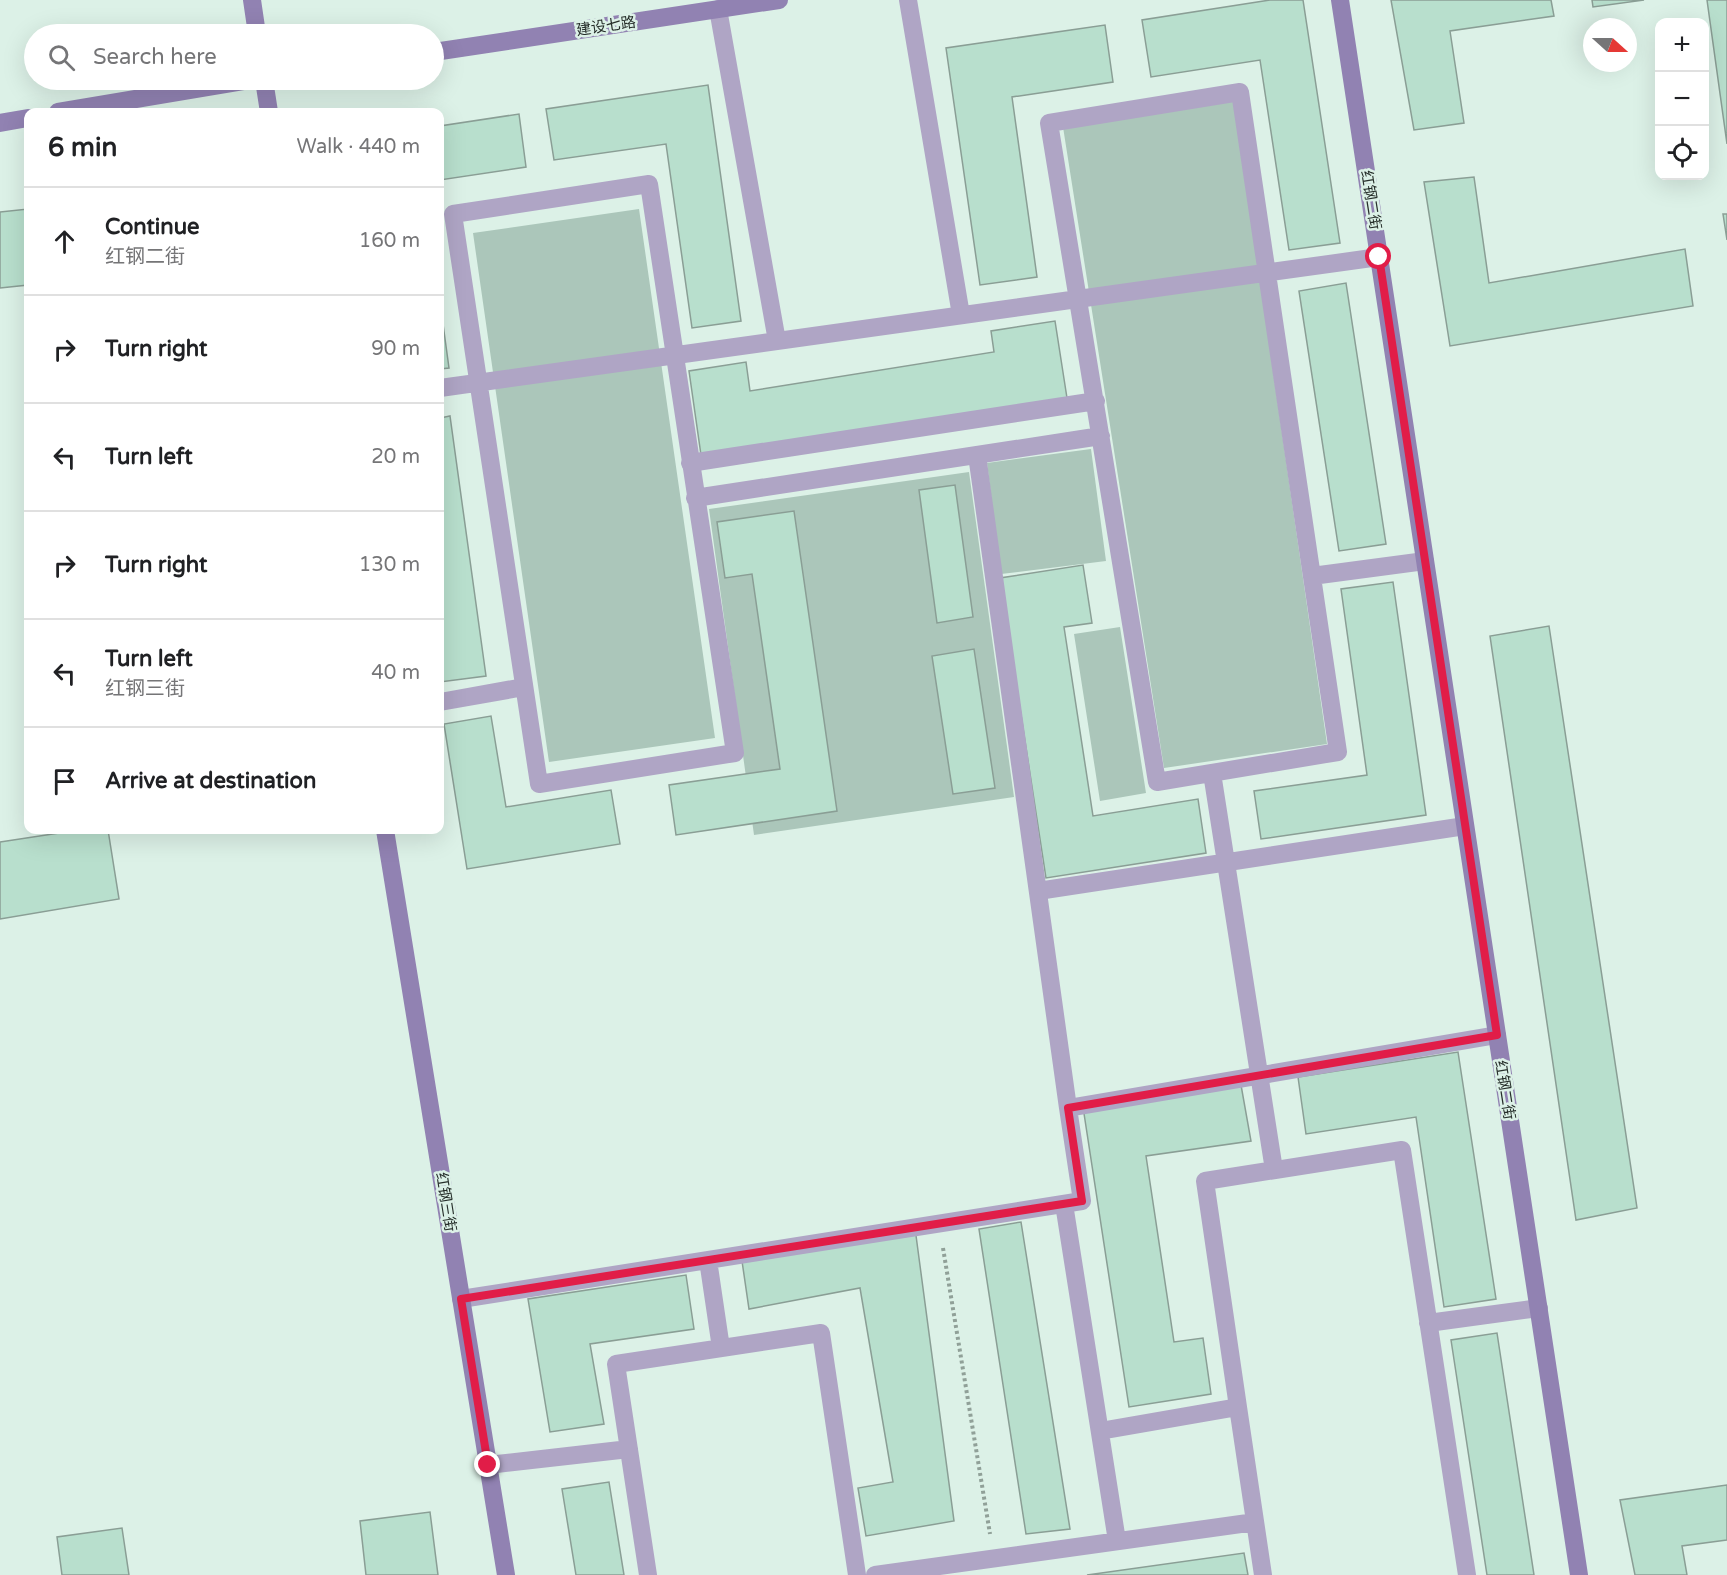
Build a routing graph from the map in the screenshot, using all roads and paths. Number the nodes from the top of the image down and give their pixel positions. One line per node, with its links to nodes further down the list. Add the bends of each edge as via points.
1 (252, 0): 6 (street)
2 (779, 0): 5 (street, 建设七路)
3 (908, 0): 17 (street)
4 (1340, 0): 14 (street, 红钢二街)
5 (717, 9): 7 (street, 建设七路); 18 (street)
6 (256, 24)
7 (444, 50)
8 (189, 90): 10 (street)
9 (266, 90): 11 (street)
10 (82, 108)
11 (268, 108)
12 (24, 119): 13 (street)
13 (0, 123)
14 (1379, 257): 15 (street); 27 (street, 红钢二街)
15 (1267, 272): 16 (street); 16 (street, via 1240,92 1049,123); 28 (street)
16 (1079, 299): 17 (street); 22 (street)
17 (961, 315): 18 (street)
18 (777, 341): 19 (street)
19 (674, 355): 20 (street); 20 (street, via 649,184 453,214); 25 (street)
20 (478, 383): 21 (street); 29 (street)
21 (444, 387)
22 (1096, 401): 23 (street); 25 (street)
23 (1101, 436): 24 (street); 31 (street, via 1157,782)
24 (977, 455): 26 (street); 35 (street)
25 (690, 463): 26 (street)
26 (695, 498): 29 (street, via 735,753 539,783)
27 (1425, 561): 28 (street); 32 (street, 红钢二街)
28 (1312, 576): 31 (street, via 1338,752)
29 (524, 687): 30 (street)
30 (444, 701)
31 (1212, 773): 34 (street)
32 (1465, 826): 34 (street); 36 (street, 红钢二街)
33 (386, 834): 43 (street, 红钢三街)
34 (1226, 863): 35 (street); 37 (street)
35 (1038, 891): 38 (street)
36 (1497, 1035): 37 (street); 44 (street, 红钢二街)
37 (1260, 1076): 38 (street); 39 (street)
38 (1068, 1108): 40 (street, via 1082,1201)
39 (1274, 1170): 45 (street, via 1402,1150); 47 (street, via 1205,1181)
40 (1064, 1204): 41 (street); 48 (street)
41 (939, 1223): 42 (street); 53 (path)
42 (708, 1260): 43 (street); 46 (street)
43 (461, 1299): 50 (street, 红钢三街)
44 (1539, 1308): 45 (street); 60 (street, 红钢二街)
45 (1428, 1323): 59 (street)
46 (721, 1348): 49 (street, via 616,1364); 56 (street, via 821,1333)
47 (1239, 1407): 48 (street); 51 (street)
48 (1100, 1431): 52 (street)
49 (629, 1449): 50 (street); 55 (street)
50 (488, 1465): 54 (street, 红钢三街)
51 (1255, 1522): 52 (street); 58 (street)
52 (1117, 1541): 53 (street)
53 (994, 1558): 57 (street)
54 (506, 1575)
55 (648, 1575)
56 (857, 1575)
57 (875, 1575)
58 (1263, 1575)
59 (1467, 1575)
60 (1579, 1575)

